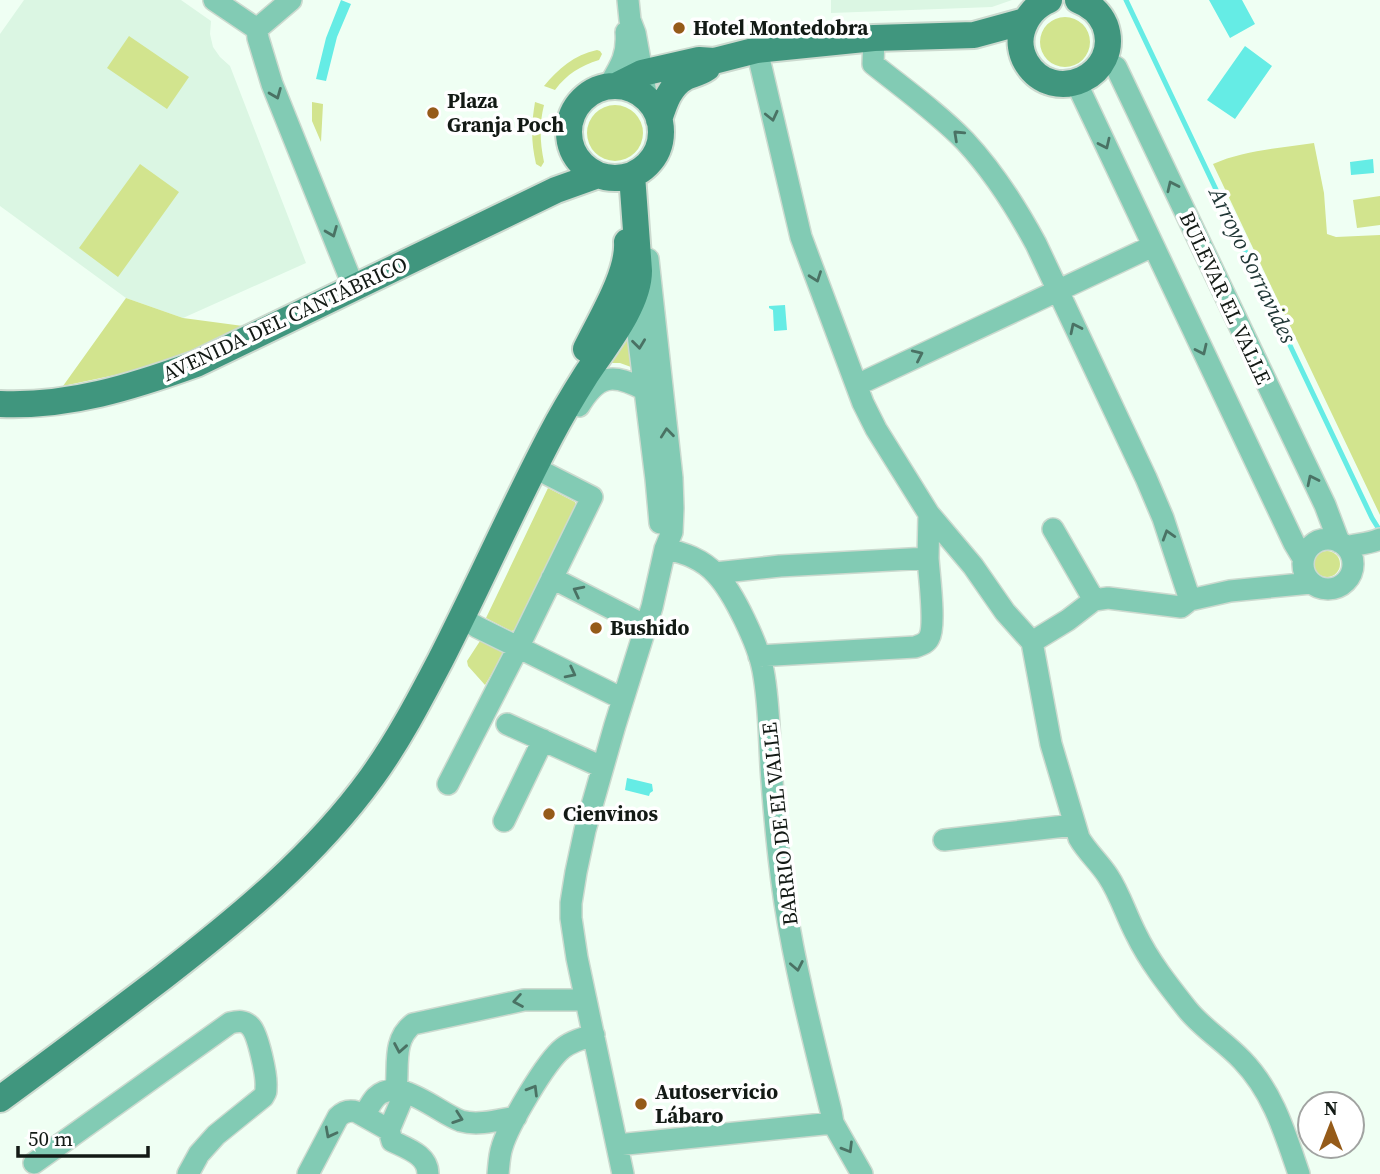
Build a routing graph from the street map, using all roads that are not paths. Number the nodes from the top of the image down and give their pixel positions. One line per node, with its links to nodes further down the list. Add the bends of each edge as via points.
1 (214, 0): 7 (street)
2 (291, 0): 7 (street)
3 (1049, 0): 6 (main road)
4 (1083, 1): 13 (main road, via 1104,22 1107,48)
5 (629, 10): 10 (street); 17 (street, via 625,56)
6 (1025, 21): 8 (main road); 11 (main road)
7 (257, 29): 24 (street, one-way to 24, via 272,84)
8 (975, 35): 9 (main road); 11 (main road)
9 (874, 38): 12 (main road); 25 (street, one-way to 9, via 1023,221 980,159 954,131 873,65)
10 (637, 44): 15 (street); 18 (street)
11 (1021, 49): 16 (main road, via 1041,78)
12 (757, 50): 14 (main road); 27 (street, one-way to 27, via 801,237)
13 (1103, 60): 16 (main road, via 1087,78); 36 (street, BULEVAR EL VALLE, one-way to 13, via 1126,87 1115,66)
14 (714, 61): 15 (main road); 18 (main road, via 677,83 670,93)
15 (675, 66): 18 (main road)
16 (1076, 82): 22 (street, BULEVAR EL VALLE, one-way to 22)
17 (612, 87): 18 (main road); 19 (main road, via 589,94 575,110 569,128)
18 (649, 98): 20 (main road, via 661,128 660,143 654,156)
19 (572, 149): 20 (main road, via 591,171); 21 (main road)
20 (620, 174): 21 (main road, AVENIDA DEL CANTÁBRICO); 23 (main road); 26 (main road, via 639,271); 35 (street, one-way to 20, via 672,532 672,478 646,231)
21 (556, 190): 24 (main road, AVENIDA DEL CANTÁBRICO)
22 (1153, 246): 25 (street); 38 (street, BULEVAR EL VALLE, one-way to 38)
23 (628, 252): 26 (street); 30 (main road, via 617,286 566,387)
24 (354, 288): 29 (main road, AVENIDA DEL CANTÁBRICO, via 196,364 141,384 96,396)
25 (1056, 290): 27 (street, one-way to 25); 42 (street, one-way to 25, via 1146,478)
26 (634, 297): 28 (street, one-way to 28); 30 (main road)
27 (857, 386): 32 (street, via 876,429)
28 (645, 390): 31 (street, via 621,379 595,385 584,396 564,438); 35 (street)
29 (0, 404)
30 (564, 411): 31 (main road)
31 (540, 457): 40 (street, via 592,497); 43 (main road)
32 (929, 514): 37 (street); 45 (street)
33 (1052, 529): 41 (street)
34 (1375, 541): 36 (street)
35 (665, 549): 39 (street, BARRIO DE EL VALLE, via 687,554); 44 (street)
36 (1346, 552): 38 (street, via 1331,539 1317,542 1307,550); 38 (street, via 1348,579 1338,587 1324,589)
37 (928, 558): 39 (street); 47 (street, via 932,624 925,643)
38 (1306, 570): 42 (street, via 1277,585)
39 (715, 573): 47 (street, BARRIO DE EL VALLE, via 744,619)
40 (552, 578): 44 (street, one-way to 40); 46 (street)
41 (1094, 600): 42 (street, via 1181,607); 45 (street)
42 (1190, 600)
43 (462, 618): 46 (street); 59 (main road, via 383,761 303,856 209,942)
44 (646, 626): 48 (street)
45 (1032, 642): 54 (street, via 1051,744)
46 (519, 646): 48 (street, one-way to 48); 52 (street)
47 (760, 656): 62 (street, BARRIO DE EL VALLE, one-way to 62, via 785,906)
48 (623, 699): 51 (street)
49 (507, 724): 50 (street)
50 (543, 740): 51 (street); 53 (street)
51 (602, 767): 56 (street, via 571,903)
52 (449, 784)
53 (504, 821)
54 (1074, 825): 55 (street); 72 (street, via 1085,849 1108,875 1135,933 1168,984 1190,1013 1242,1060 1262,1085 1279,1115)
55 (944, 840)
56 (586, 1000): 57 (street); 58 (street, one-way to 58, via 524,1000 413,1024 399,1045)
57 (594, 1035): 61 (street, one-way to 57, via 555,1055 571,1042); 64 (street)
58 (401, 1091): 60 (street, via 383,1092); 61 (street, one-way to 61, via 468,1122); 63 (street)
59 (0, 1099)
60 (364, 1116): 63 (street); 67 (street, one-way to 67, via 353,1111 341,1115)
61 (516, 1117): 69 (street, via 502,1146)
62 (833, 1123): 64 (street); 71 (street, BARRIO DE EL VALLE, one-way to 71)
63 (391, 1135): 68 (street, via 423,1159)
64 (617, 1145): 70 (street)
65 (34, 1163): 66 (street, via 230,1023 244,1021 256,1036 266,1091 216,1135)
66 (188, 1174)
67 (308, 1174)
68 (428, 1174)
69 (498, 1174)
70 (623, 1174)
71 (862, 1174)
72 (1299, 1174)

